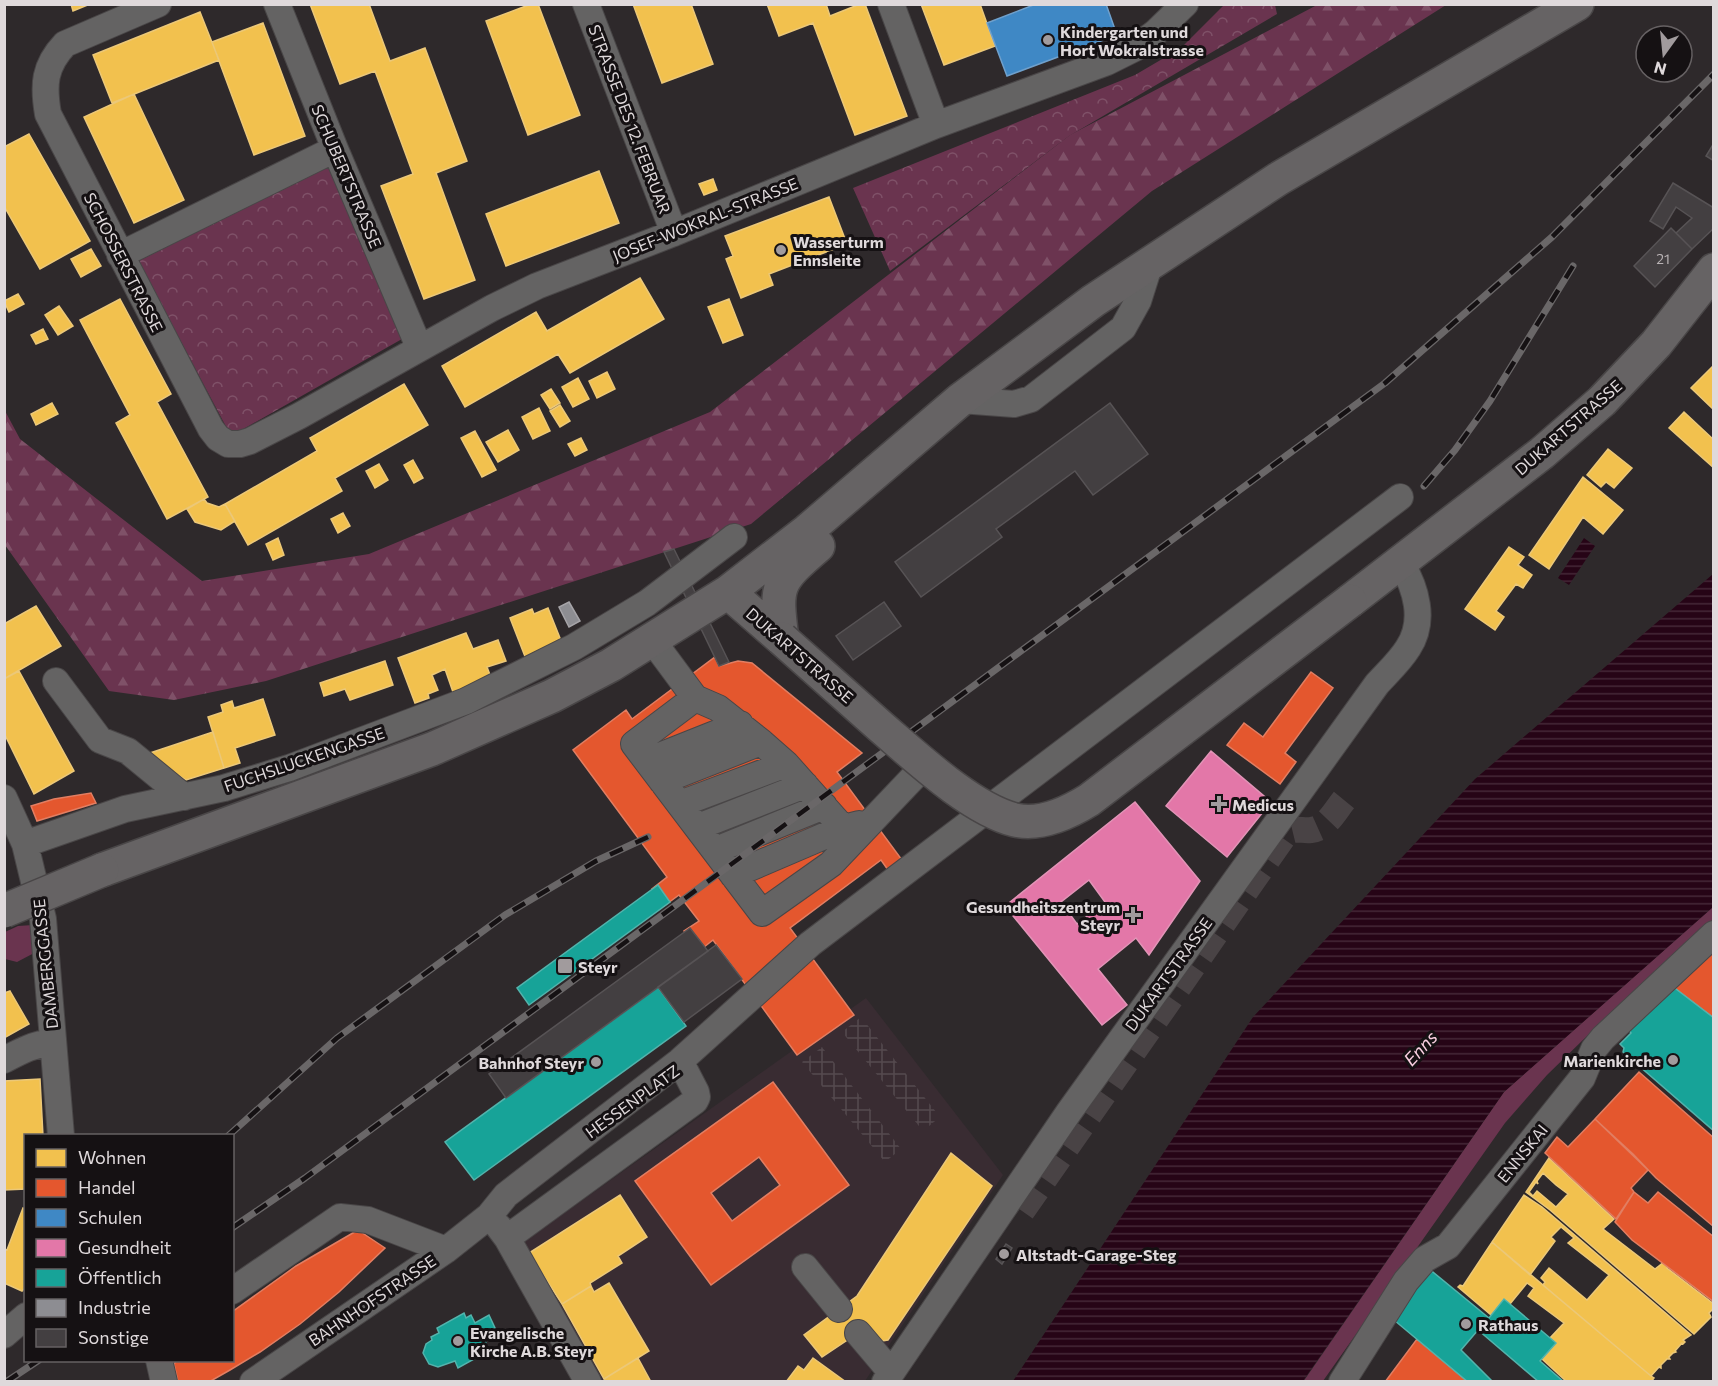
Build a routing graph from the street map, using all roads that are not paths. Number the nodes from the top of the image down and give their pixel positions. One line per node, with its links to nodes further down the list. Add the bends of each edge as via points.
1 (158, 4): 10 (street, SCHOSSERSTRASSE, via 65,44 47,70 44,93 48,114)
2 (277, 4): 8 (street, SCHUBERTSTRASSE)
3 (586, 4): 9 (street, STRASSE DES 12. FEBRUAR)
4 (891, 4): 7 (street)
5 (1185, 4): 7 (street, JOSEF-WOKRAL-STRASSE, via 1155,33 1107,62)
6 (1577, 4): 11 (main road, via 1278,178)
7 (936, 125): 9 (street, JOSEF-WOKRAL-STRASSE)
8 (334, 149): 10 (street); 13 (street, SCHUBERTSTRASSE)
9 (674, 233): 13 (street, JOSEF-WOKRAL-STRASSE, via 537,286)
10 (120, 255): 15 (street, SCHOSSERSTRASSE, via 211,429)
11 (1150, 263): 14 (main road); 14 (street, via 1138,301 1123,328 1031,399 1014,404)
12 (1713, 270): 19 (main road, DUKARTSTRASSE, via 1656,344 1602,401)
13 (419, 347): 15 (street, JOSEF-WOKRAL-STRASSE, via 260,436)
14 (960, 400): 16 (main road)
15 (228, 444)
16 (875, 473): 20 (main road); 21 (main road, via 857,513 791,569 783,582 778,598)
17 (1400, 497): 46 (street, via 810,944)
18 (734, 537): 32 (street, FUCHSLUCKENGASSE, via 647,603 574,647 466,701 289,768)
19 (1401, 563): 29 (main road, DUKARTSTRASSE, bridge, via 1120,777 1063,814 1034,821 1000,814); 58 (street, DUKARTSTRASSE, via 1415,593 1418,613 1409,647 1377,684 1069,1112)
20 (728, 592): 21 (main road, DUKARTSTRASSE); 22 (main road)
21 (782, 639): 29 (main road, DUKARTSTRASSE, bridge)
22 (652, 640): 24 (street); 42 (main road, bridge, via 552,696 432,749 102,870)
23 (56, 681): 32 (street, via 100,740 128,751)
24 (695, 698): 25 (street); 27 (street, via 634,744)
25 (740, 724): 26 (street); 27 (street)
26 (761, 742): 28 (street); 30 (street)
27 (647, 761): 30 (street)
28 (786, 765): 31 (street); 34 (street)
29 (925, 765): 36 (street)
30 (662, 782): 34 (street)
31 (805, 785): 35 (street); 37 (street)
32 (184, 797): 39 (street, FUCHSLUCKENGASSE, via 125,809)
33 (4, 798): 39 (street, DAMBERGGASSE)
34 (680, 804): 37 (street)
35 (824, 807): 38 (street); 40 (street)
36 (874, 820): 38 (street); 41 (street, via 831,864 762,913)
37 (698, 827): 40 (street)
38 (843, 828): 41 (street)
39 (25, 844): 44 (street, DAMBERGGASSE, via 43,919)
40 (716, 850): 41 (street)
41 (733, 875)
42 (4, 911)
43 (1713, 934): 62 (street, ENNSKAI, via 1603,1038 1582,1078 1448,1246 1425,1259 1406,1281)
44 (53, 1042): 45 (street, via 39,1043); 47 (street, DAMBERGGASSE)
45 (4, 1060)
46 (680, 1061): 48 (street, HESSENPLATZ, via 507,1195); 49 (street, HESSENPLATZ, via 696,1092 695,1101)
47 (61, 1134)
48 (489, 1216): 49 (street); 50 (street, BAHNHOFSTRASSE)
49 (507, 1238): 61 (street)
50 (446, 1250): 52 (street, via 368,1220 340,1217); 60 (street, BAHNHOFSTRASSE)
51 (805, 1267): 53 (street)
52 (234, 1290)
53 (839, 1309)
54 (24, 1318): 56 (street)
55 (858, 1333): 58 (street)
56 (4, 1335)
57 (159, 1362): 59 (street)
58 (888, 1377)
59 (164, 1382)
60 (253, 1382)
61 (588, 1382)
62 (1342, 1382)

